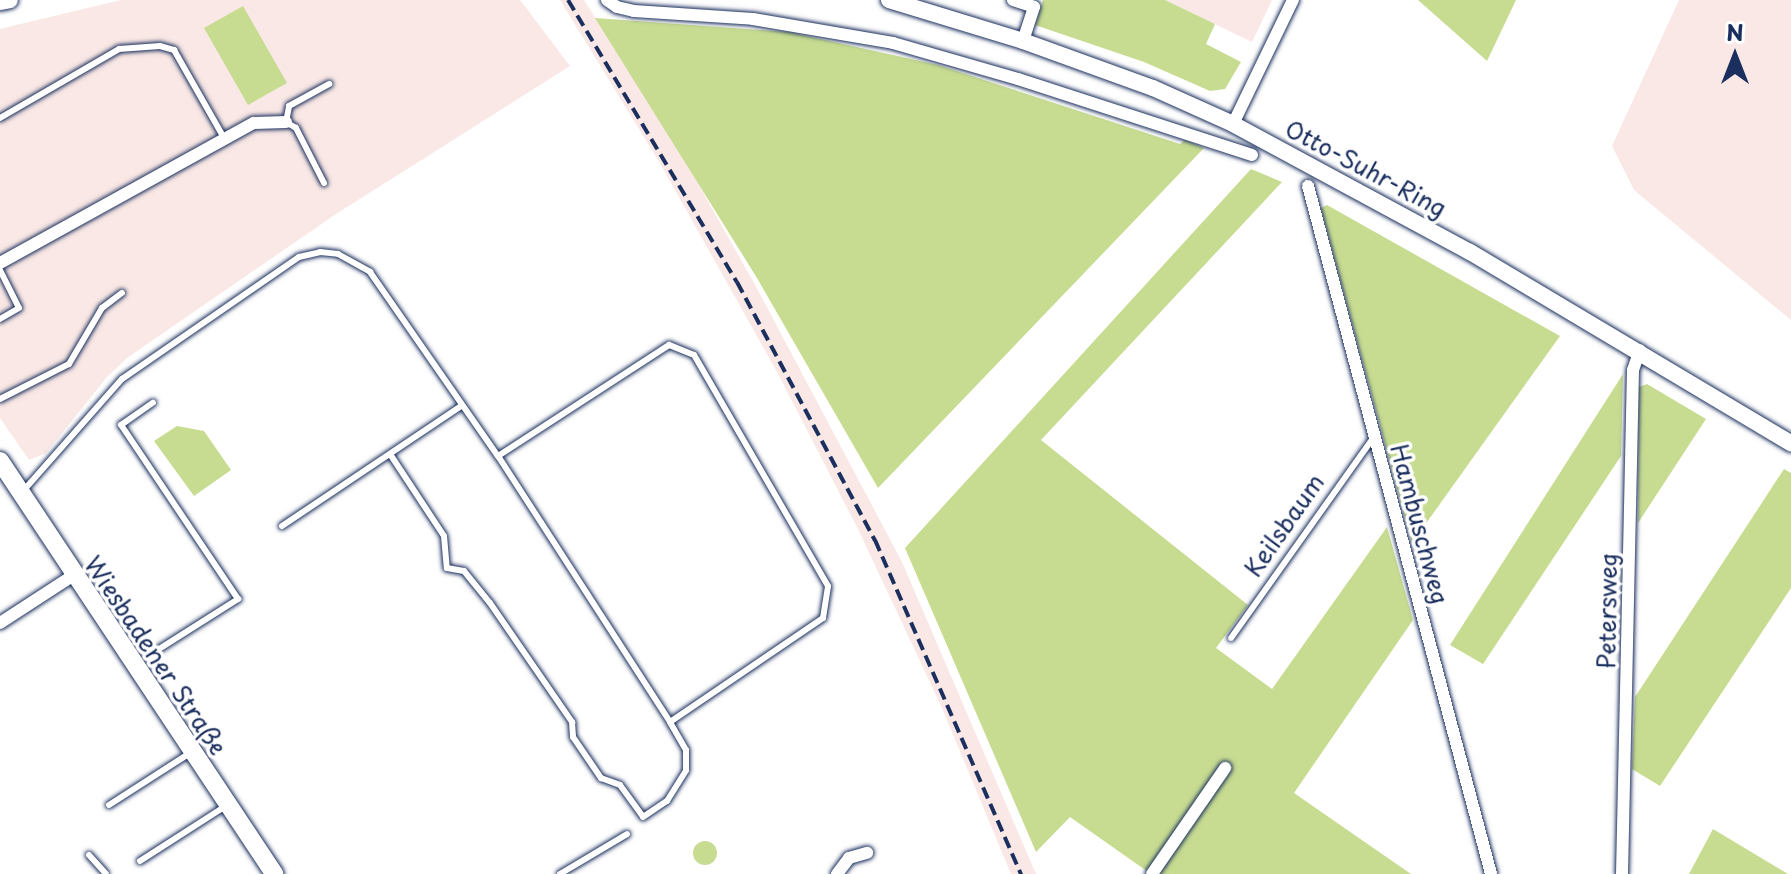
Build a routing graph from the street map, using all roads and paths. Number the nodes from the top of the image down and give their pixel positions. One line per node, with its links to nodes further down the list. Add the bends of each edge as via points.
1 (10, 0): 6 (street)
2 (607, 0): 14 (street, via 634,11 753,19 893,43)
3 (889, 0): 8 (street, Otto-Suhr-Ring)
4 (1013, 0): 7 (street)
5 (1293, 0): 12 (street)
6 (0, 2)
7 (1036, 4): 8 (street)
8 (1023, 41): 12 (street, Otto-Suhr-Ring, via 1153,88)
9 (329, 84): 11 (lane, via 289,106)
10 (0, 118): 13 (lane, via 119,49 160,46 174,50)
11 (286, 122): 13 (street, via 254,123); 15 (lane, via 296,128)
12 (1233, 124): 21 (street, Otto-Suhr-Ring)
13 (224, 138): 17 (street)
14 (1252, 155)
15 (324, 183)
16 (1308, 186): 25 (street, Hambuschweg)
17 (0, 263)
18 (0, 270): 20 (lane, via 19,308)
19 (122, 293): 22 (lane, via 102,308 69,364)
20 (0, 319)
21 (1640, 350): 26 (street, Otto-Suhr-Ring); 51 (street, Petersweg, via 1633,370)
22 (0, 399)
23 (153, 403): 35 (lane, via 121,425 238,599)
24 (461, 406): 27 (lane); 28 (lane); 30 (lane, via 370,272 355,261 320,252 299,257 122,379)
25 (1374, 437): 34 (lane, Keilsbaum); 50 (street, Hambuschweg)
26 (1791, 443)
27 (390, 454): 31 (lane); 36 (lane, via 444,536 447,568 464,571 490,603 572,722 573,737 601,778 620,785 643,817 667,801 686,770 686,750)
28 (498, 456): 36 (lane); 36 (lane, via 669,345 694,355 828,586 823,618)
29 (0, 461): 30 (main road, Wiesbadener Straße)
30 (21, 492): 32 (main road, Wiesbadener Straße)
31 (282, 526)
32 (74, 575): 33 (street); 37 (main road, Wiesbadener Straße)
33 (0, 623)
34 (1231, 638)
35 (148, 656)
36 (670, 722)
37 (192, 752): 39 (lane); 40 (main road, Wiesbadener Straße)
38 (1225, 768): 49 (street)
39 (109, 805)
40 (228, 805): 44 (lane); 46 (main road, Wiesbadener Straße)
41 (627, 834): 47 (lane)
42 (867, 853): 48 (street, via 849,858)
43 (89, 855): 45 (lane)
44 (140, 861)
45 (106, 874)
46 (274, 874)
47 (560, 874)
48 (837, 874)
49 (1152, 874)
50 (1491, 874)
51 (1622, 874)

